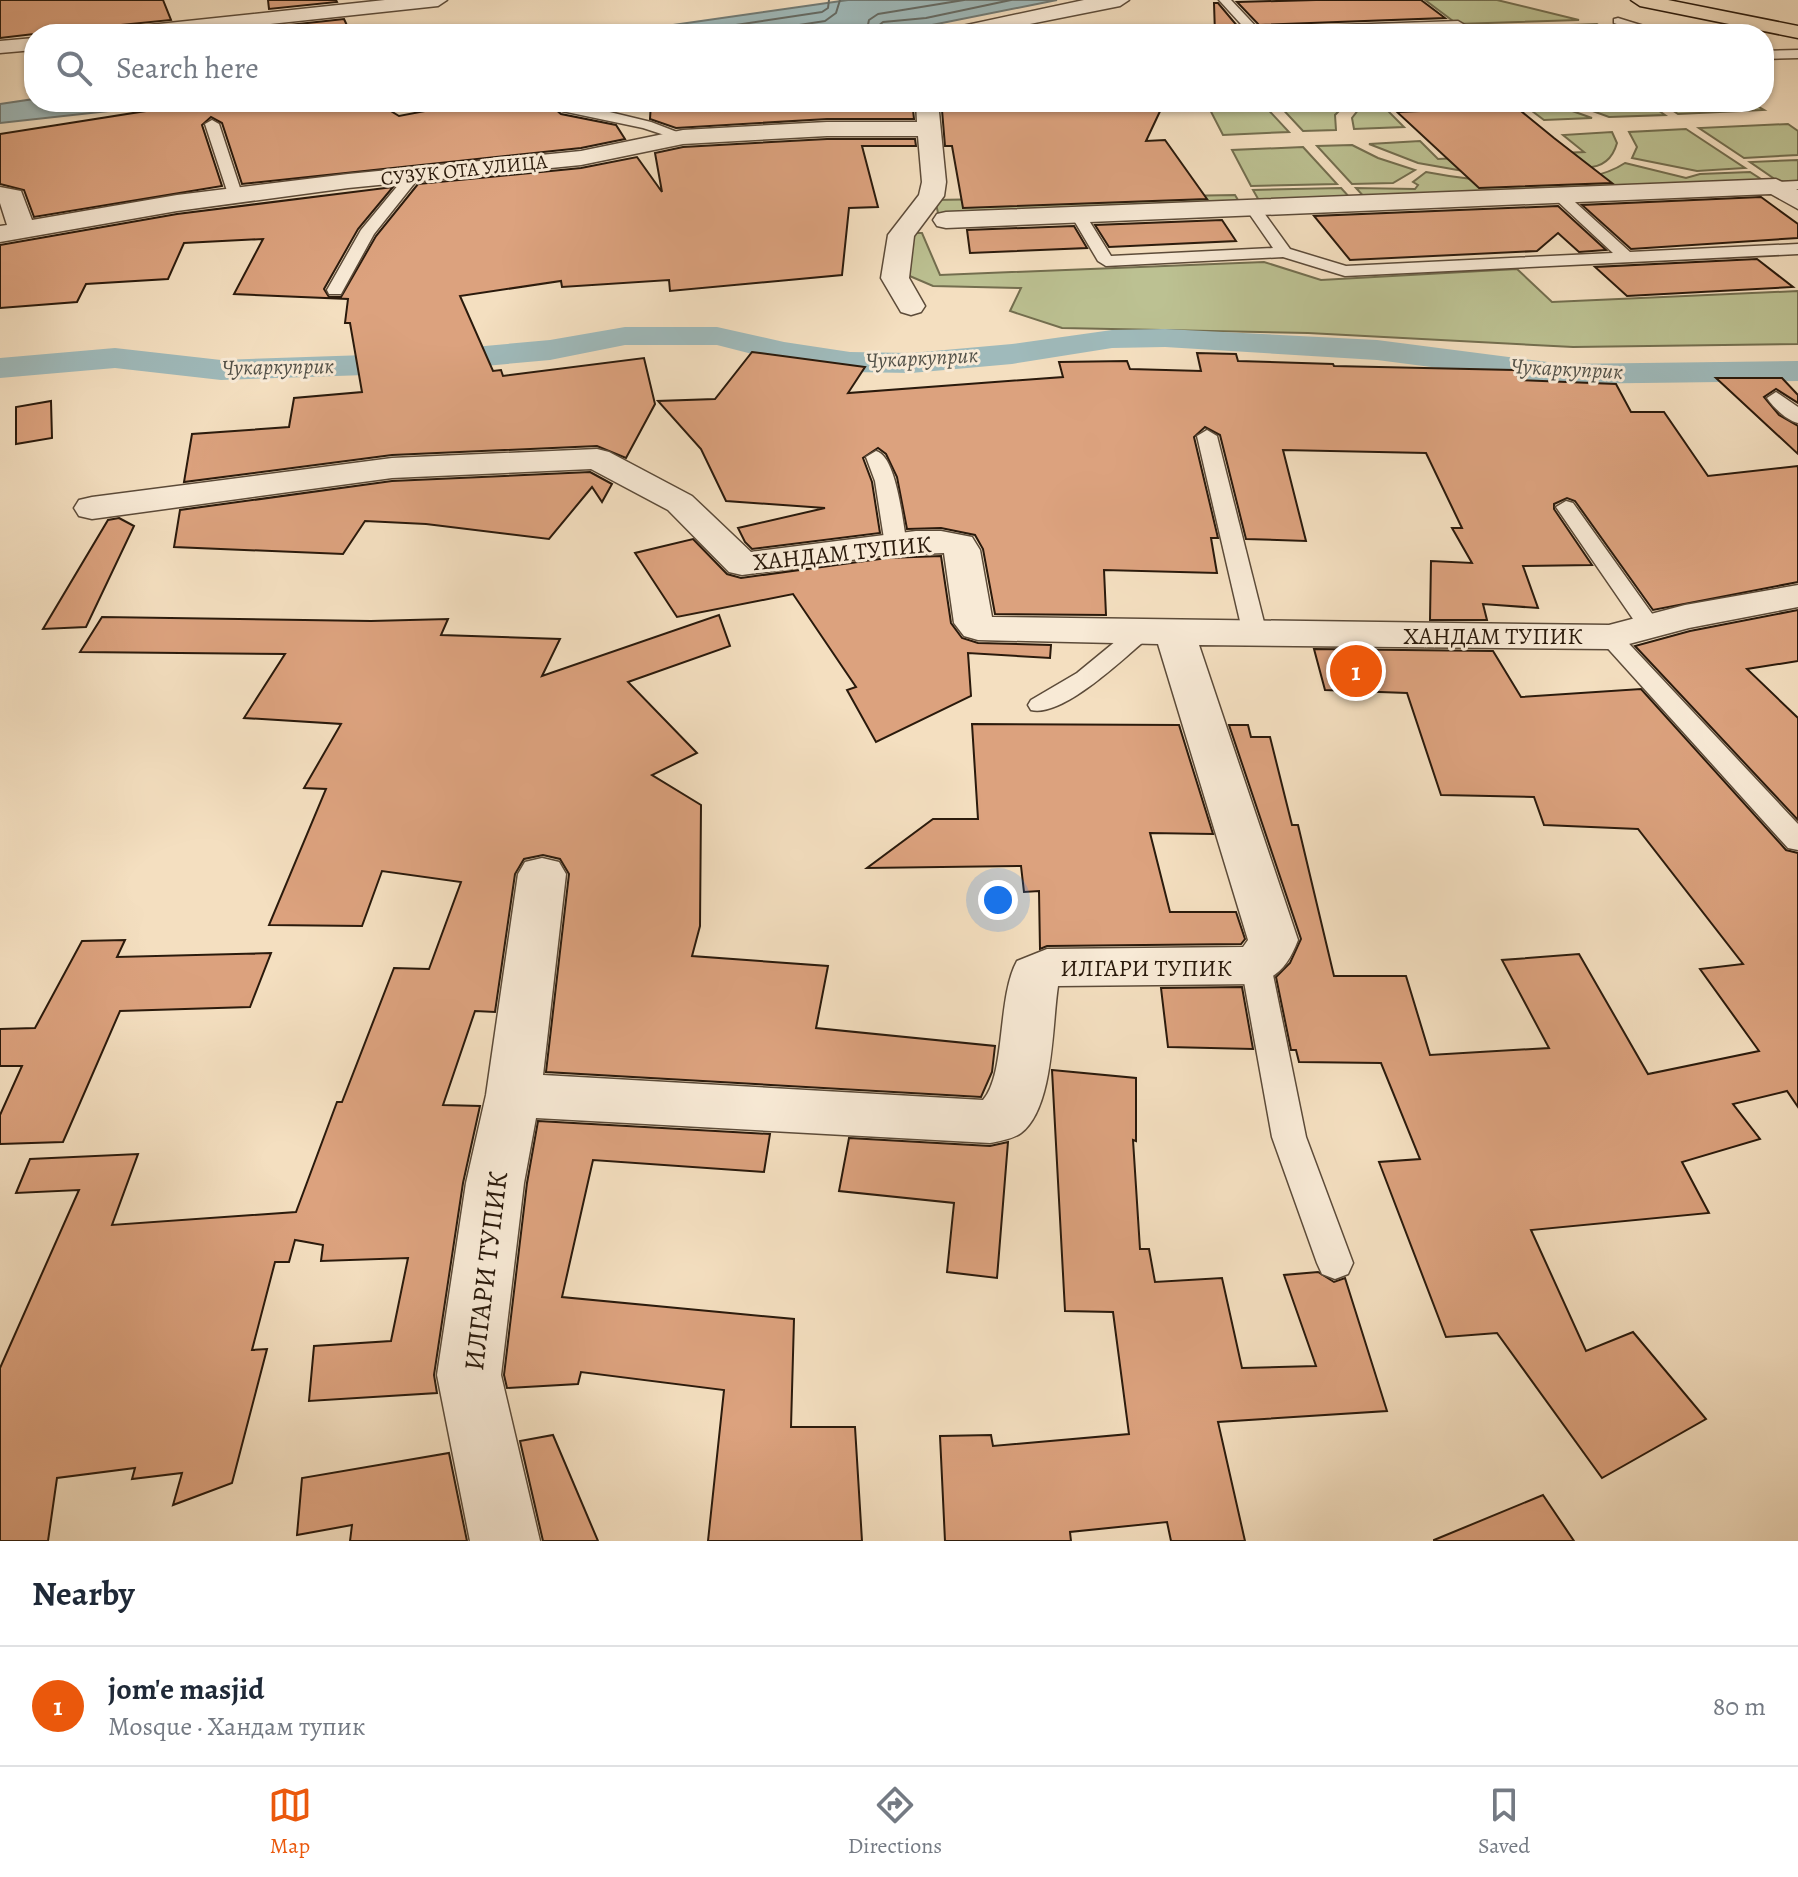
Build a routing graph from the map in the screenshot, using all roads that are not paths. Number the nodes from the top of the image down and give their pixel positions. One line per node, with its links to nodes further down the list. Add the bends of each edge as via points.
1 (429, 0): 2 (street); 7 (street)
2 (438, 0)
3 (1120, 0): 11 (street)
4 (1225, 0): 12 (lane)
5 (1640, 0): 14 (main road)
6 (1710, 0): 8 (main road)
7 (255, 9): 10 (street)
8 (1798, 17)
9 (1618, 21): 13 (lane)
10 (175, 24)
11 (997, 24)
12 (1248, 24)
13 (1627, 24)
14 (1758, 24)
15 (1774, 27): 16 (main road)
16 (1798, 32)
17 (24, 45): 18 (street)
18 (0, 47)
19 (1798, 54): 20 (lane)
20 (1774, 55)
21 (586, 112): 25 (lane)
22 (637, 112): 25 (lane)
23 (928, 112): 26 (street)
24 (212, 124): 32 (lane)
25 (646, 125): 27 (lane)
26 (930, 129): 27 (street, СУЗУК ОТА УЛИЦА); 42 (street, via 931,196 901,235 895,278)
27 (683, 137): 28 (street, СУЗУК ОТА УЛИЦА, via 581,158)
28 (414, 175): 32 (street, СУЗУК ОТА УЛИЦА); 41 (lane, via 367,233)
29 (1787, 185): 31 (street); 33 (street)
30 (0, 195): 37 (street, via 12,196)
31 (1560, 196): 34 (street); 40 (lane)
32 (236, 197): 37 (street, СУЗУК ОТА УЛИЦА)
33 (1798, 201)
34 (1254, 209): 35 (street); 39 (lane)
35 (1080, 217): 36 (street); 39 (lane, via 1106,261)
36 (946, 220)
37 (11, 232)
38 (1798, 249): 40 (lane)
39 (1284, 252): 40 (lane, via 1345,271)
40 (1626, 257)
41 (335, 290)
42 (911, 306)
43 (1776, 398): 44 (lane)
44 (1798, 417)
45 (1207, 436): 53 (lane)
46 (876, 457): 49 (lane)
47 (1566, 507): 51 (lane)
48 (92, 508): 49 (street, ХАНДАМ ТУПИК, via 392,468 597,459 680,503 742,564)
49 (896, 545): 52 (street, ХАНДАМ ТУПИК, via 959,545 978,628)
50 (1798, 596): 51 (street, ХАНДАМ ТУПИК)
51 (1650, 627): 54 (street, ХАНДАМ ТУПИК)
52 (1158, 632): 53 (street, ХАНДАМ ТУПИК); 55 (lane); 58 (street, ИЛГАРИ ТУПИК, via 1273,940)
53 (1255, 634): 54 (street, ХАНДАМ ТУПИК)
54 (1610, 637): 56 (lane)
55 (1040, 705)
56 (1798, 841)
57 (542, 874): 59 (street, ИЛГАРИ ТУПИК)
58 (1256, 965): 59 (street, ИЛГАРИ ТУПИК, via 1095,966 1047,968 1035,974 1020,1079 1011,1106 1001,1117 983,1122); 60 (lane, via 1289,1137)
59 (513, 1095): 61 (street, ИЛГАРИ ТУПИК, via 495,1183 469,1375)
60 (1335, 1263)
61 (505, 1541)

